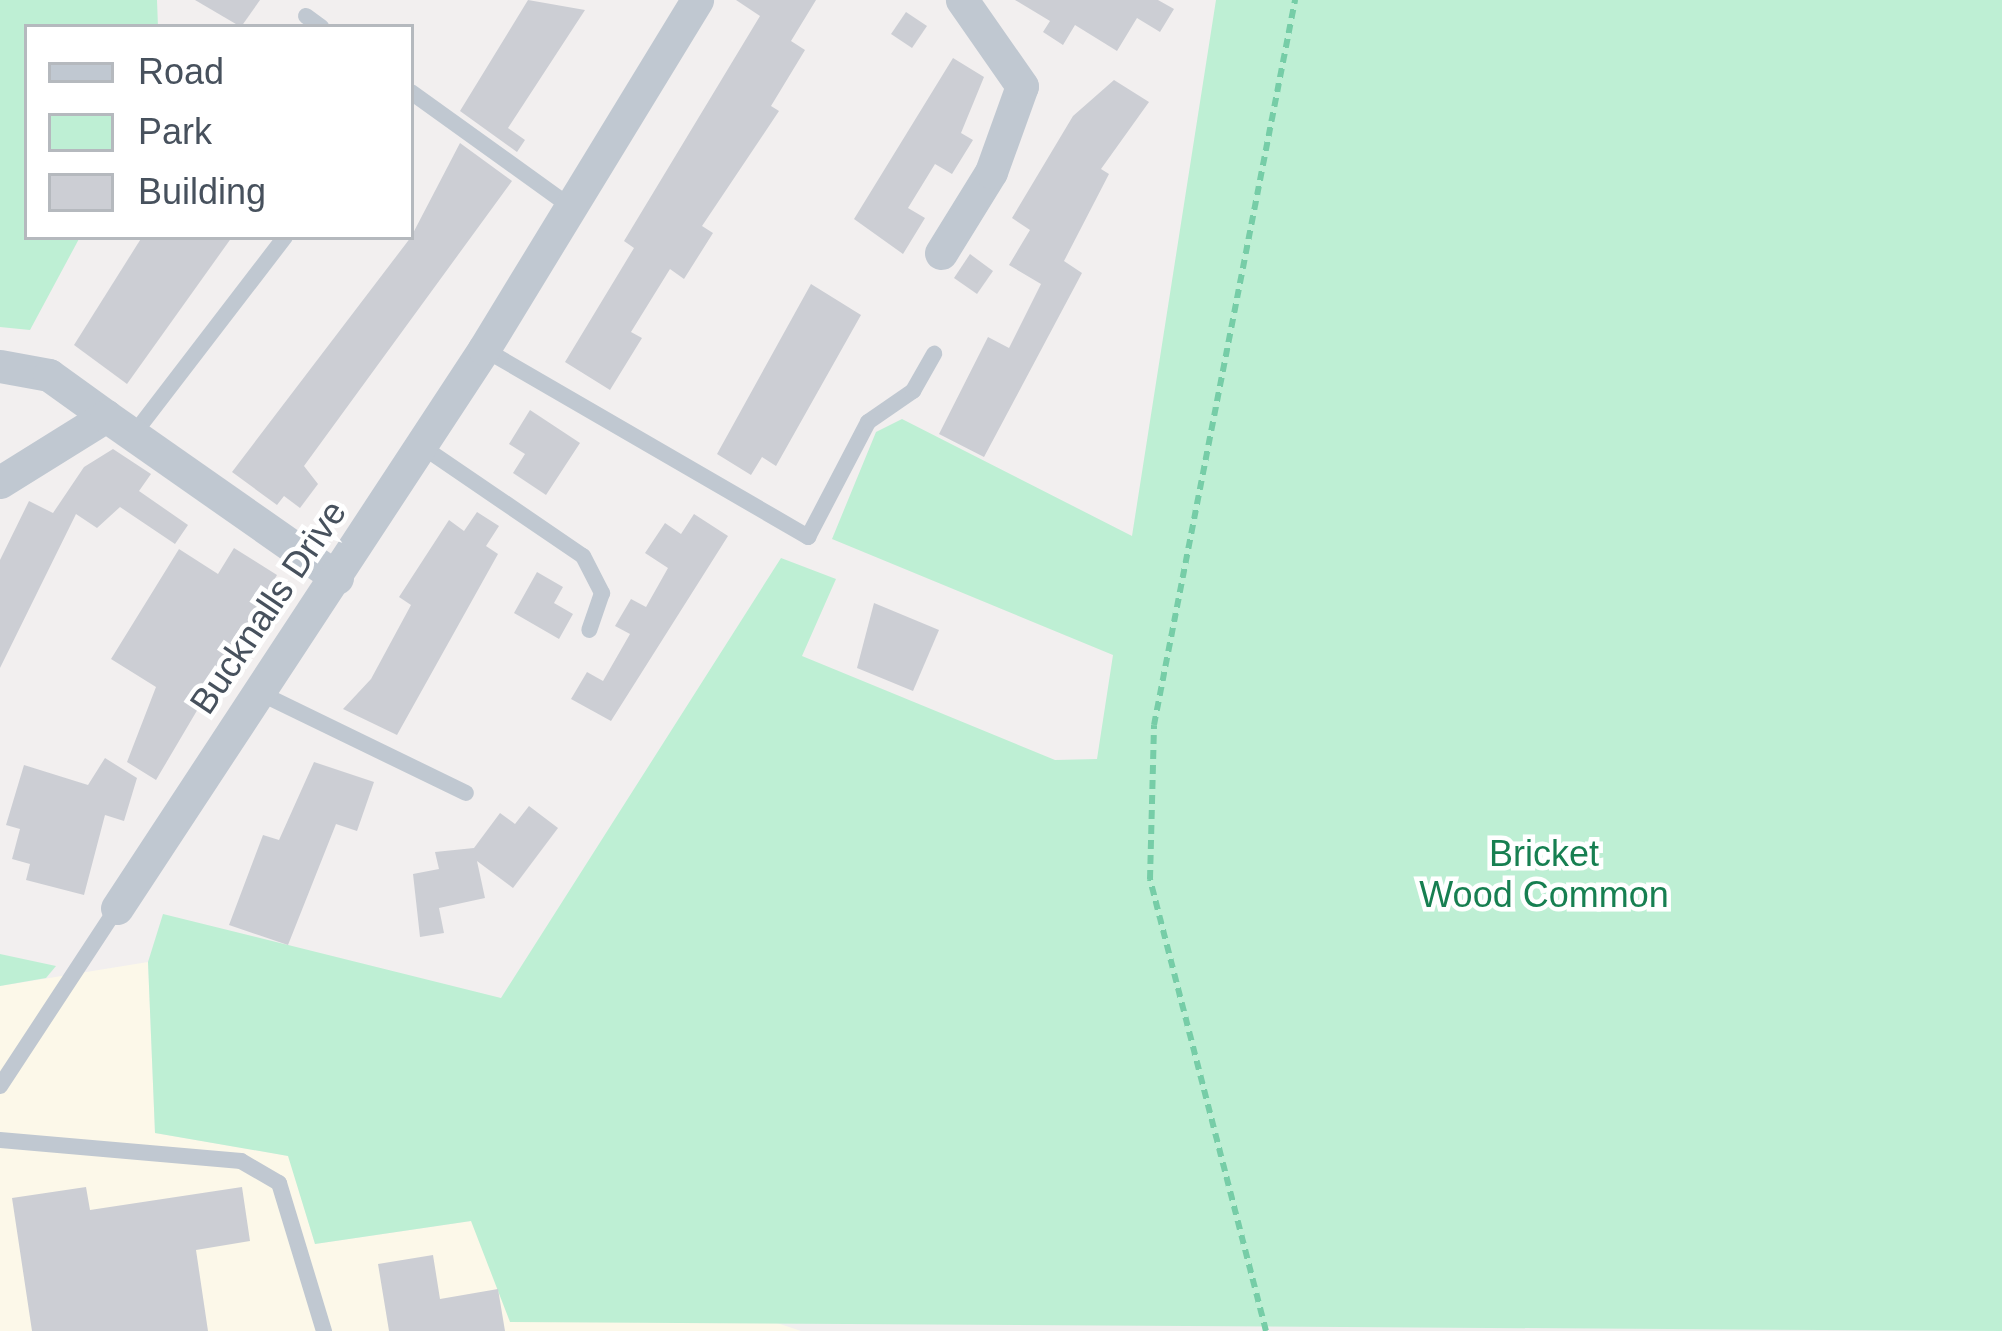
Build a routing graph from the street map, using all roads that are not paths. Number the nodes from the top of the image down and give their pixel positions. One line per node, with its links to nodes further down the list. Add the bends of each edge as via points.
1 (697, 0): 4 (street, Bucknalls Drive)
2 (962, 0): 6 (street, via 1022,86 991,172)
3 (414, 94): 4 (lane)
4 (572, 208): 7 (street, Bucknalls Drive)
5 (282, 240): 10 (lane)
6 (940, 253)
7 (484, 350): 8 (lane, via 808,537 868,422 913,392); 11 (street, Bucknalls Drive)
8 (934, 354)
9 (0, 367): 10 (street, via 49,375)
10 (120, 426): 12 (street); 13 (street)
11 (420, 445): 13 (street, Bucknalls Drive); 14 (lane, via 584,556 602,593)
12 (0, 482)
13 (337, 578): 15 (street, Bucknalls Drive)
14 (589, 630)
15 (258, 692): 16 (lane); 17 (street, Bucknalls Drive)
16 (466, 794)
17 (117, 908): 18 (lane)
18 (0, 1086)
19 (0, 1140): 20 (lane, via 241,1161 279,1183)
20 (324, 1331)

